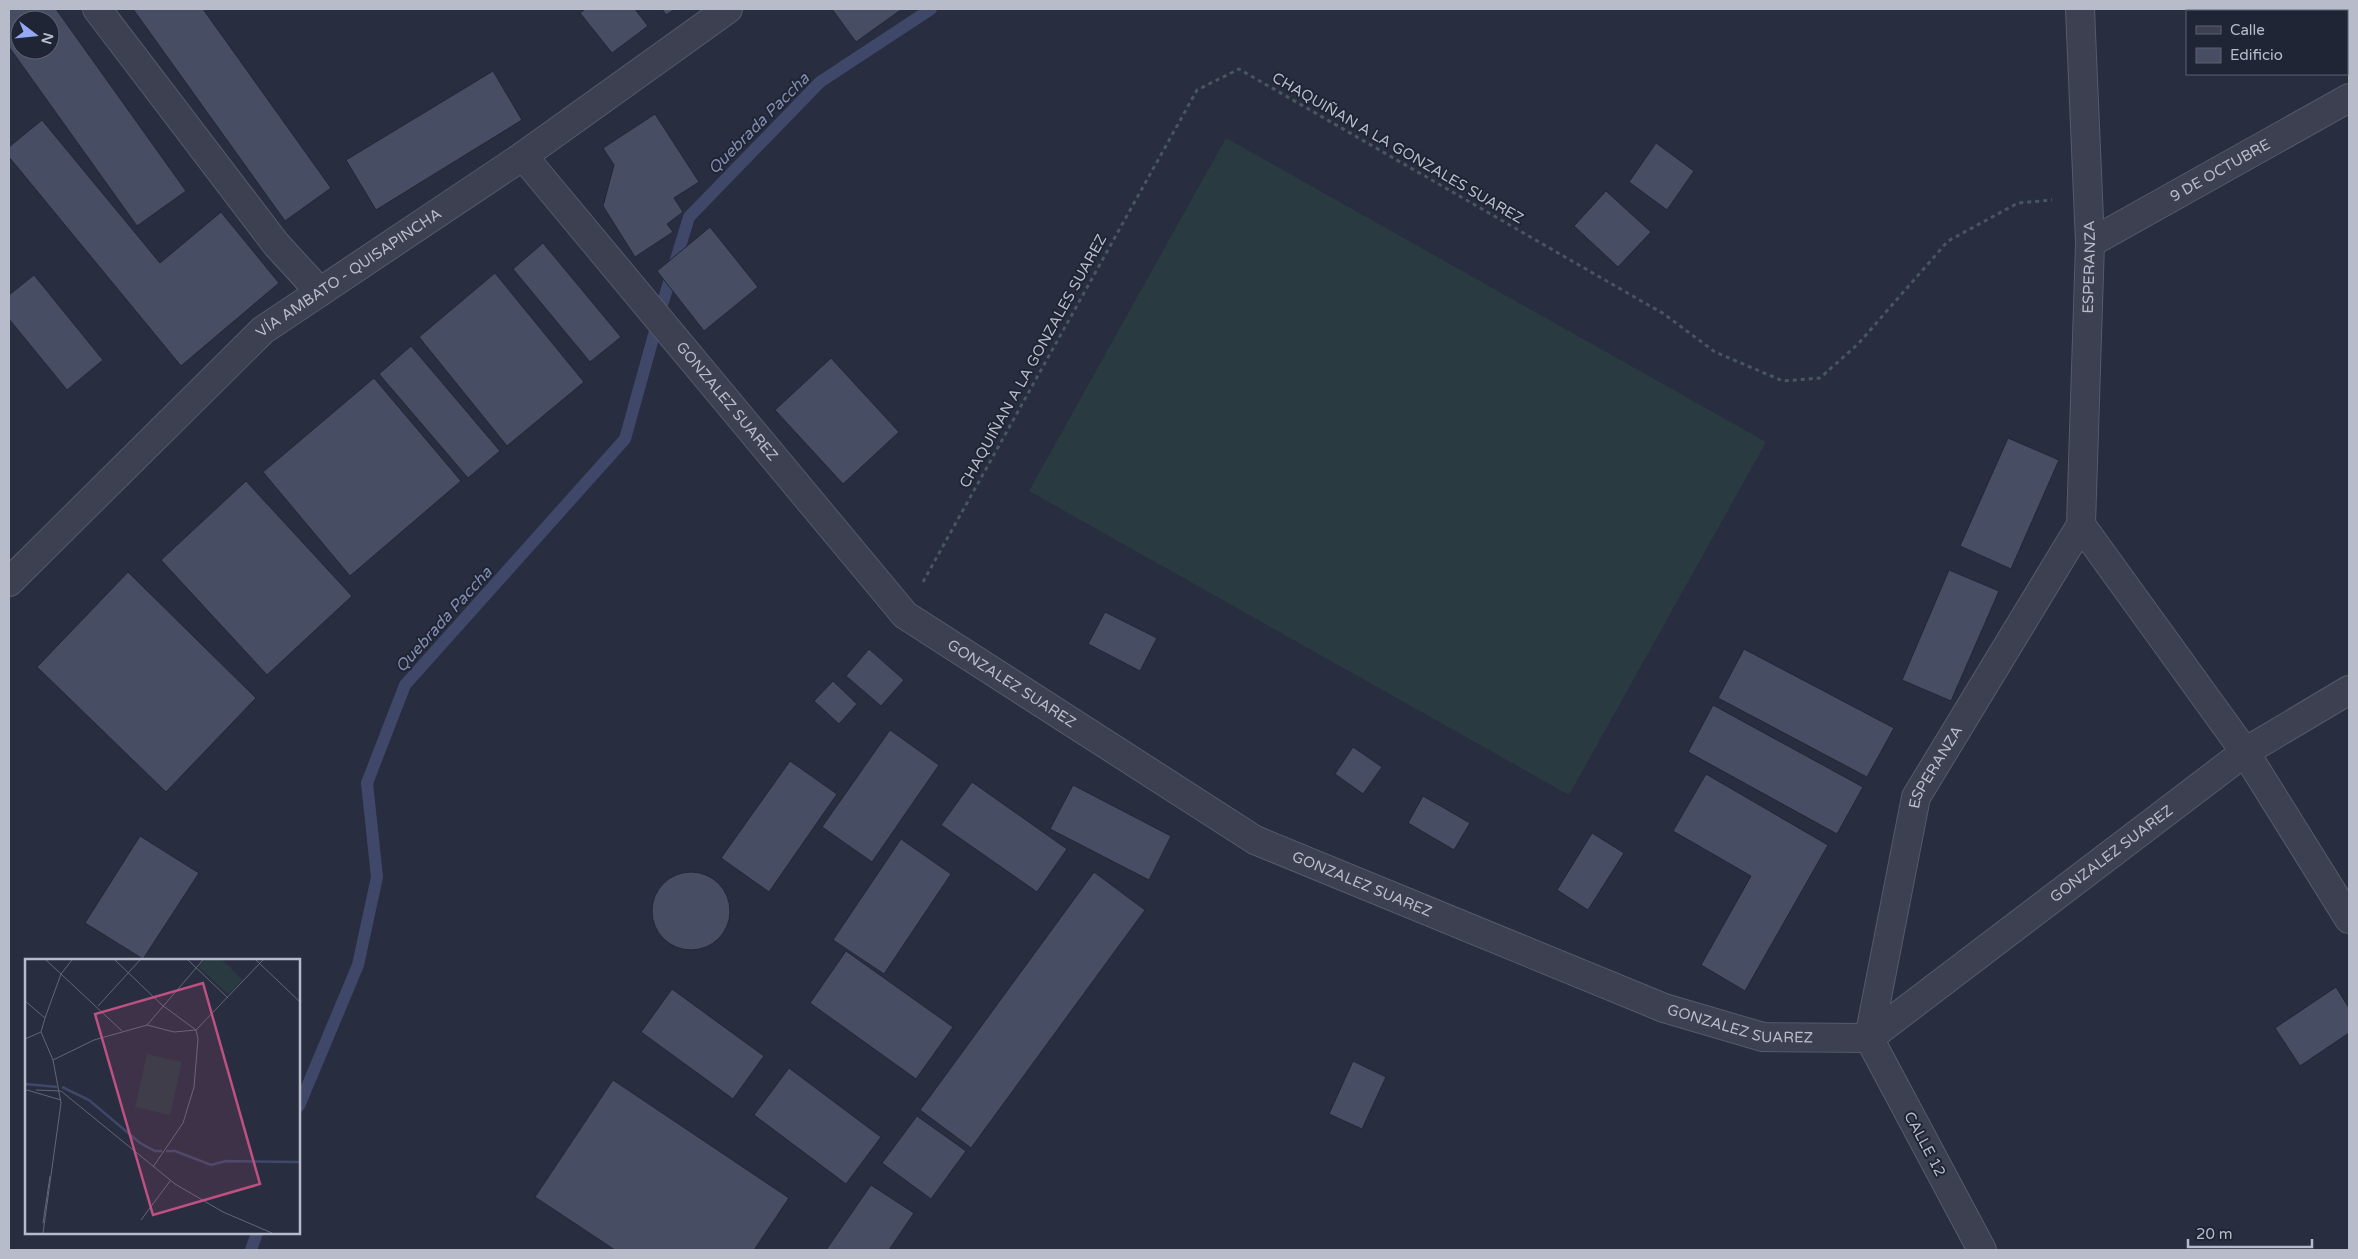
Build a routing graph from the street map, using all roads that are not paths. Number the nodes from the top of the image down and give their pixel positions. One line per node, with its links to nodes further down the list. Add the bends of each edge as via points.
1 (98, 9): 7 (street, via 276,244)
2 (728, 9): 5 (street, VÍA AMBATO - QUISAPINCHA)
3 (2080, 9): 6 (street, ESPERANZA)
4 (2349, 98): 6 (street, 9 DE OCTUBRE)
5 (523, 156): 7 (street, VÍA AMBATO - QUISAPINCHA); 13 (street, GONZALEZ SUAREZ, via 905,615 1255,840 1664,1008 1763,1038)
6 (2090, 242): 8 (street, ESPERANZA)
7 (320, 292): 9 (street, VÍA AMBATO - QUISAPINCHA, via 263,330)
8 (2081, 525): 11 (street); 13 (street, ESPERANZA, via 1916,797)
9 (9, 582)
10 (2349, 690): 11 (street, GONZALEZ SUAREZ)
11 (2245, 752): 12 (street); 13 (street, GONZALEZ SUAREZ)
12 (2349, 919)
13 (1869, 1038): 14 (street, CALLE 12)
14 (1982, 1250)

